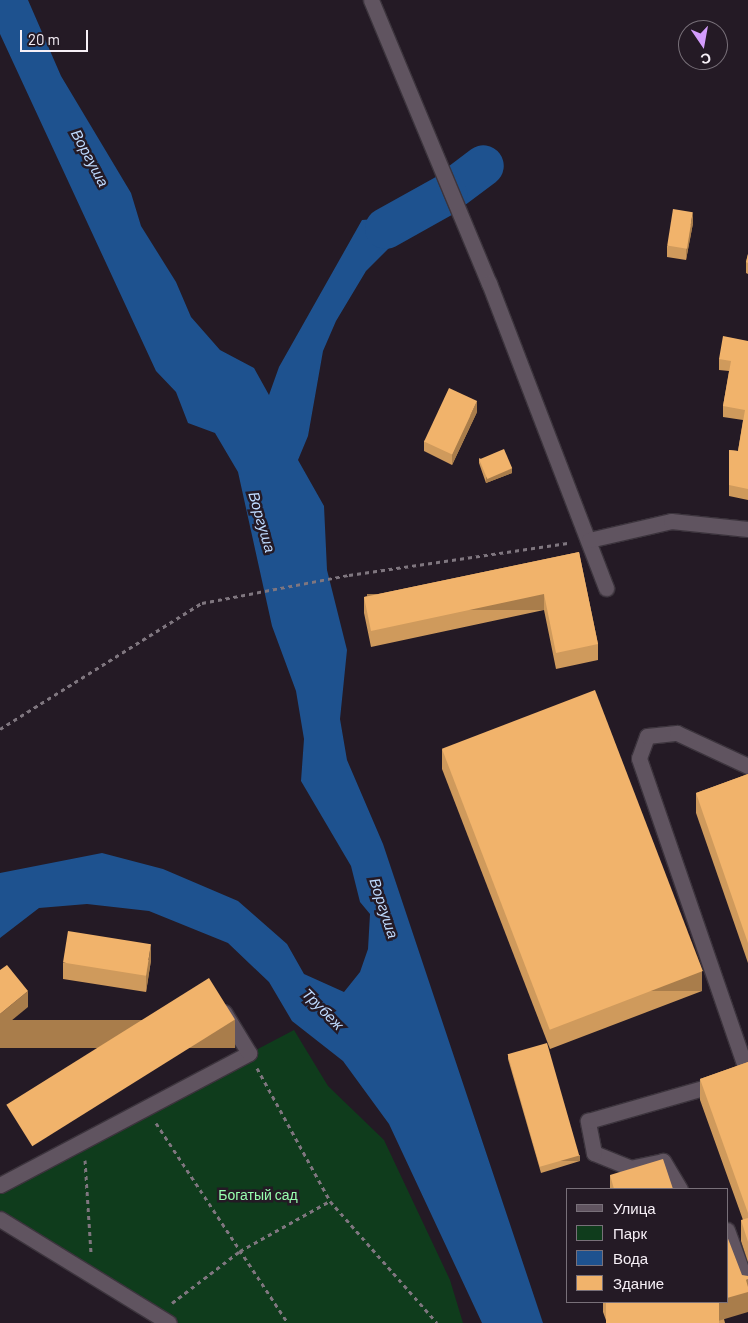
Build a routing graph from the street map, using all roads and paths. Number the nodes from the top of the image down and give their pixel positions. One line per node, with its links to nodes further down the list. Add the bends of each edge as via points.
1 (371, 0): 3 (street, via 489,282)
2 (748, 529): 3 (street, via 671,521)
3 (589, 540): 4 (street); 5 (path, via 349,575 202,603)
4 (606, 588)
5 (0, 729)
6 (748, 766): 12 (street, via 677,733 647,736 639,758 748,1075 588,1121 594,1153 631,1168 663,1161)
7 (213, 993): 8 (street)
8 (249, 1053): 9 (street); 13 (path)
9 (146, 1108): 10 (street); 16 (path)
10 (84, 1141): 11 (street); 17 (path)
11 (0, 1185)
12 (679, 1188)
13 (330, 1201): 16 (path); 22 (path)
14 (0, 1219): 17 (street)
15 (728, 1233): 18 (street)
16 (240, 1251): 19 (path); 21 (path)
17 (92, 1277): 19 (street)
18 (748, 1288)
19 (156, 1315): 20 (street)
20 (169, 1323)
21 (288, 1323)
22 (437, 1323)

